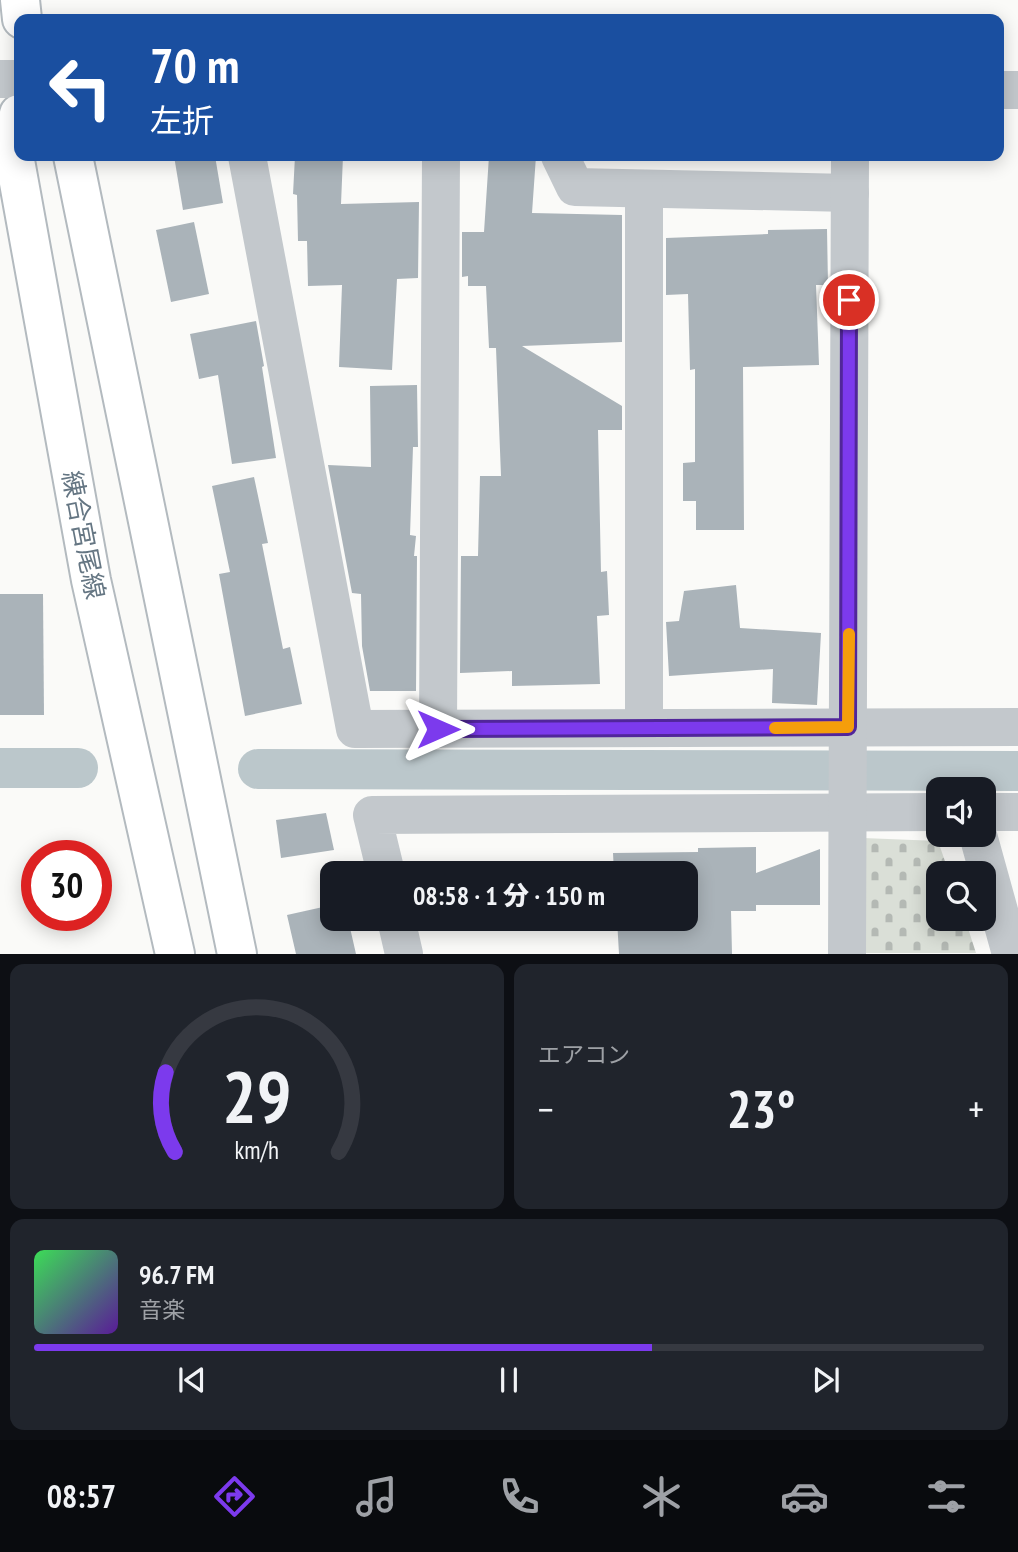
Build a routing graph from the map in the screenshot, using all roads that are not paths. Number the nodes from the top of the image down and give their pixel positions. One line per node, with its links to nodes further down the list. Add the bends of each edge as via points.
1 (14, 135): 2 (main road, 練合宮尾線)
2 (14, 155)
3 (15, 161): 22 (main road, 練合宮尾線, via 86,553)
4 (74, 161): 23 (main road)
5 (248, 161): 14 (street, via 355,729)
6 (440, 161): 14 (street)
7 (562, 161): 9 (street, via 575,187)
8 (850, 161): 10 (street)
9 (643, 190): 10 (street); 13 (street)
10 (850, 193): 11 (street)
11 (848, 727): 12 (street); 13 (street); 18 (street)
12 (1018, 727)
13 (644, 728): 14 (street)
14 (438, 729)
15 (926, 812): 18 (street)
16 (996, 812): 17 (street)
17 (1018, 812)
18 (848, 813): 20 (street, via 372,815); 25 (street)
19 (981, 847): 26 (street)
20 (383, 861)
21 (399, 931): 24 (street)
22 (175, 954)
23 (237, 954)
24 (404, 954)
25 (847, 954)
26 (1011, 954)

